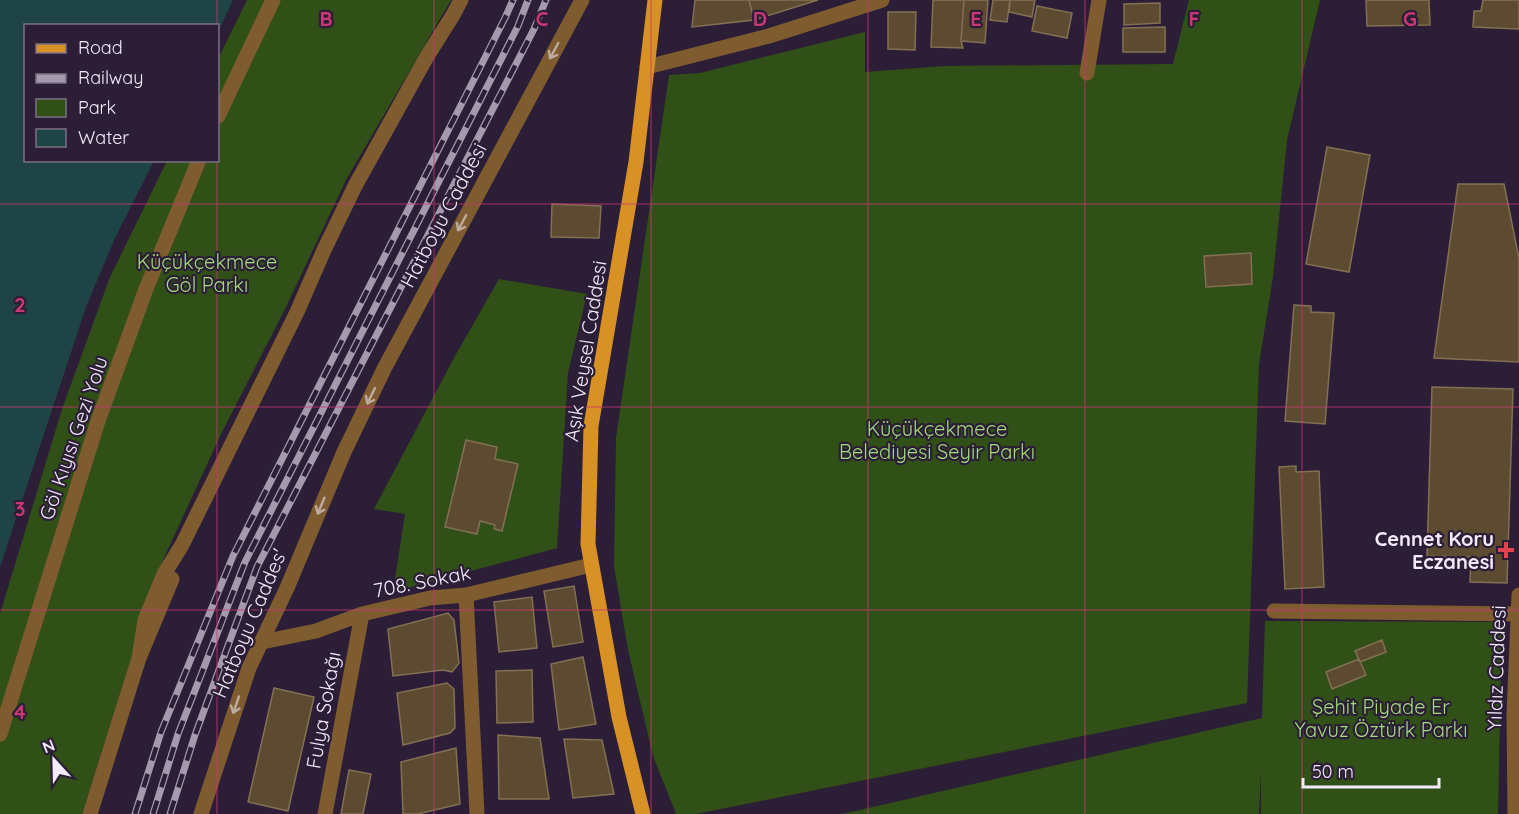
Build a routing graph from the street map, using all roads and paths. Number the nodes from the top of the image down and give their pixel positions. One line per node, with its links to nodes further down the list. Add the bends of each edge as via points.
1 (273, 0): 9 (street)
2 (460, 0): 20 (street, via 355,186 297,312 175,555 173,577 139,658)
3 (582, 0): 11 (street, Hatboyu Caddesi, one-way to 11, via 384,369)
4 (655, 0): 7 (main road, Aşık Veysel Caddesi)
5 (882, 0): 7 (street, via 769,36)
6 (1099, 0): 8 (street)
7 (647, 67): 12 (main road, Aşık Veysel Caddesi, via 636,162 591,426)
8 (1087, 73)
9 (219, 114)
10 (198, 162): 19 (street, Göl Kıyısı Gezi Yolu, via 146,289 98,422)
11 (344, 452): 18 (street, Hatboyu Caddes', one-way to 18)
12 (591, 565): 13 (street, 708. Sokak); 24 (main road, Aşık Veysel Caddesi, via 619,717)
13 (466, 595): 16 (street, 708. Sokak, via 430,598); 23 (street)
14 (1519, 595): 17 (street, Yıldız Caddesi)
15 (1274, 611): 17 (street)
16 (362, 614): 18 (street, 708. Sokak, via 319,630); 22 (street, Fulya Sokağı)
17 (1518, 614): 25 (street, Yıldız Caddesi)
18 (262, 642): 21 (street, Hatboyu Caddes', one-way to 21, via 249,668)
19 (0, 734)
20 (90, 814)
21 (201, 814)
22 (325, 814)
23 (477, 814)
24 (643, 814)
25 (1515, 814)

